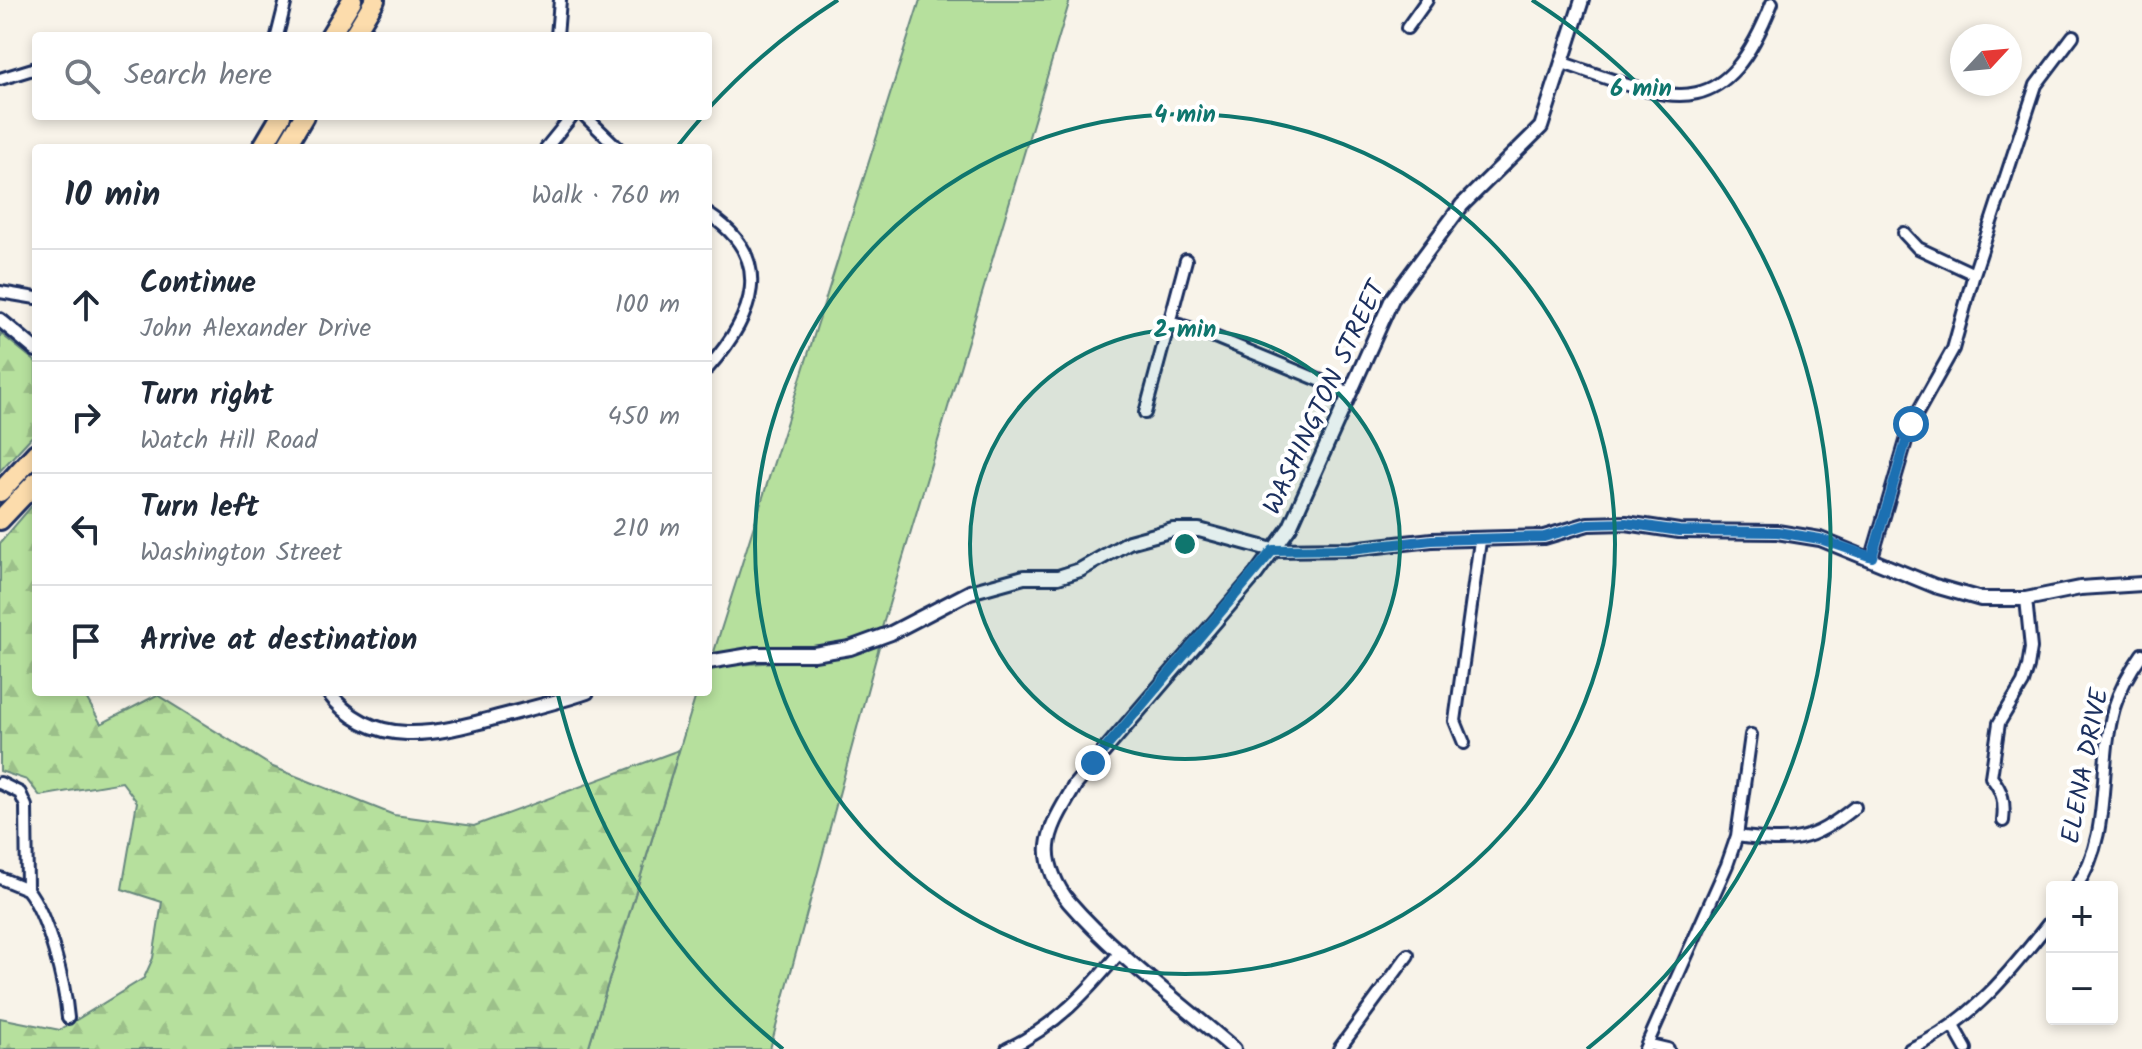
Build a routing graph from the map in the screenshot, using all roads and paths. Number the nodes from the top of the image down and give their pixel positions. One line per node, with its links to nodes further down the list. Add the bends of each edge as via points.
1 (286, 0): 9 (street)
2 (352, 0): 10 (highway)
3 (375, 0): 11 (highway)
4 (560, 0): 12 (street)
5 (1427, 0): 8 (street)
6 (1582, 0): 14 (street, WASHINGTON STREET)
7 (1772, 3): 14 (street, via 1749,56 1723,80 1686,97 1637,88)
8 (1407, 28)
9 (278, 32)
10 (332, 32)
11 (355, 32)
12 (557, 32)
13 (2073, 36): 28 (street, via 2036,85)
14 (1563, 63): 35 (street, WASHINGTON STREET, via 1541,127 1435,237 1392,299)
15 (32, 69): 16 (street)
16 (0, 79)
17 (279, 120): 21 (highway)
18 (302, 120): 22 (highway)
19 (569, 120): 23 (street)
20 (589, 120): 24 (street)
21 (264, 144)
22 (287, 144)
23 (549, 144)
24 (614, 144)
25 (712, 217): 34 (street, via 737,238 752,278 750,302 734,338)
26 (1904, 233): 28 (street, via 1918,248)
27 (1186, 260): 32 (street)
28 (1974, 274): 43 (street, via 1953,349 1911,424 1899,457)
29 (0, 292): 30 (street)
30 (32, 297)
31 (0, 320): 33 (street)
32 (1169, 322): 35 (street); 36 (street)
33 (32, 347)
34 (712, 363)
35 (1348, 392): 42 (street, WASHINGTON STREET, via 1323,459)
36 (1145, 413)
37 (32, 457): 39 (highway)
38 (32, 486): 40 (highway)
39 (0, 492)
40 (0, 520)
41 (1480, 541): 42 (street); 43 (street, via 1626,523 1679,531 1777,532 1820,539); 51 (street, via 1455,721)
42 (1273, 550): 47 (street, via 1199,530 1173,530 1129,542 1058,577 1024,577 982,587 850,648); 60 (street, WASHINGTON STREET, via 1075,785 1055,821 1047,848 1053,877 1067,900)
43 (1872, 557): 45 (street, via 1961,595)
44 (2142, 584): 45 (street)
45 (2026, 599): 54 (street, via 2028,667 1999,723 1991,777 2002,795)
46 (2142, 654): 57 (street, ELENA DRIVE, via 2113,711 2097,844)
47 (712, 661)
48 (332, 696): 49 (street, via 358,721 398,733 438,733)
49 (572, 696)
50 (1751, 735): 55 (street)
51 (1464, 743)
52 (0, 783): 58 (street, via 20,793 26,806)
53 (1855, 807): 55 (street, via 1806,839 1784,843)
54 (2003, 821)
55 (1737, 836): 64 (street)
56 (0, 878): 58 (street)
57 (2079, 881)
58 (27, 889): 62 (street, via 47,931)
59 (2046, 926): 63 (street)
60 (1121, 951): 65 (street, via 1078,1003); 66 (street, WASHINGTON STREET)
61 (1408, 955): 67 (street)
62 (68, 1018)
63 (1953, 1026): 69 (street); 70 (street)
64 (1646, 1046): 68 (street)
65 (1007, 1049)
66 (1234, 1049)
67 (1339, 1049)
68 (1668, 1049)
69 (1910, 1049)
70 (1966, 1049)

